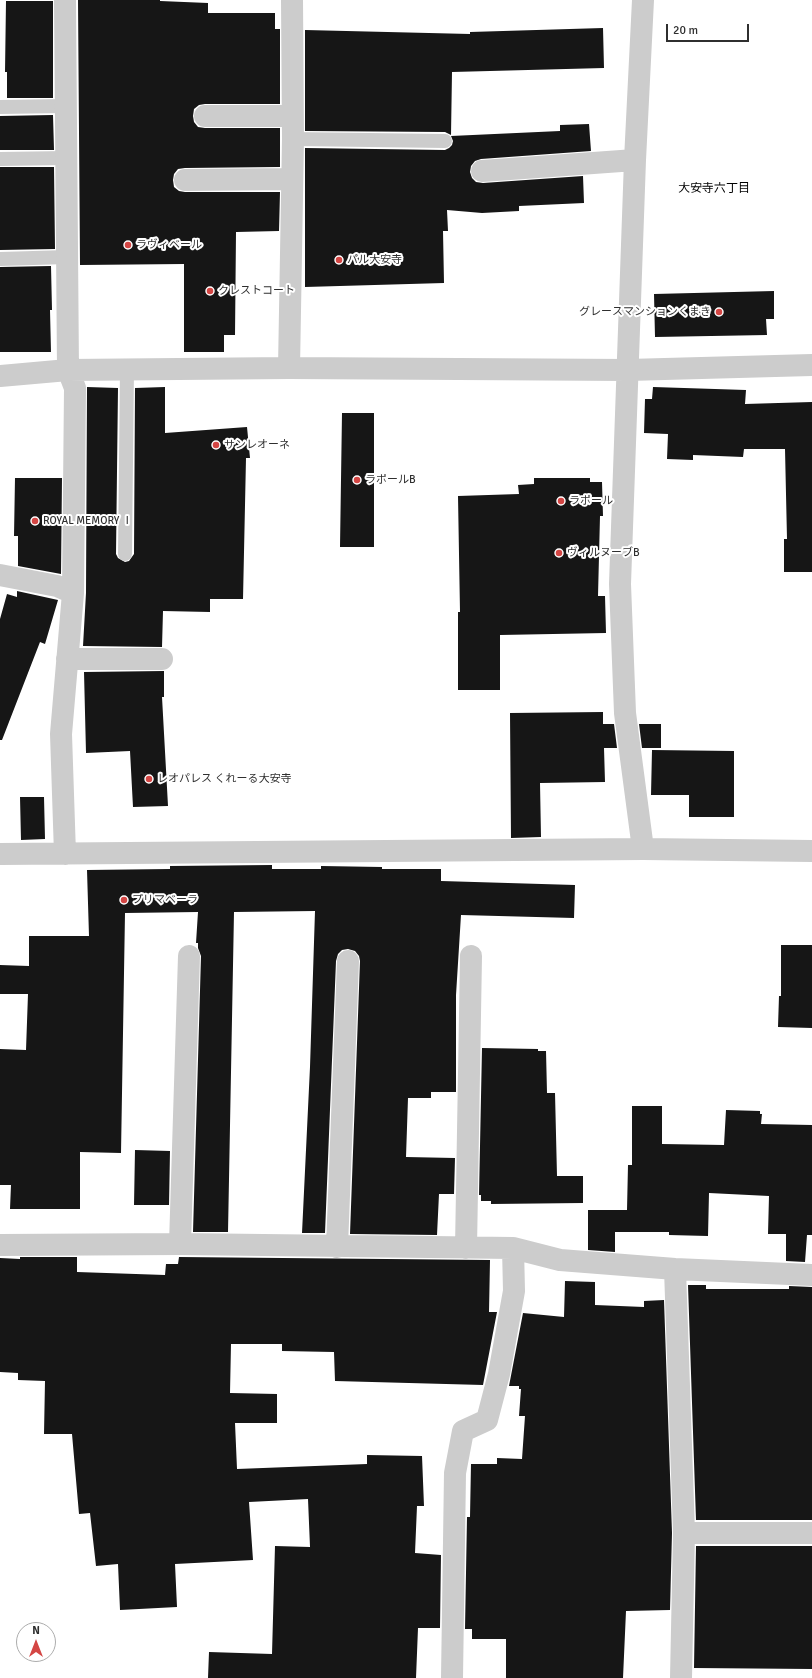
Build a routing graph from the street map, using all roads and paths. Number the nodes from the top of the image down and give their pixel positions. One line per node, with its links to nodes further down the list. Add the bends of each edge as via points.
1 (65, 0): 4 (street)
2 (292, 0): 7 (street)
3 (643, 0): 12 (street)
4 (65, 106): 5 (lane); 10 (street)
5 (0, 107)
6 (205, 116): 7 (street)
7 (292, 116): 8 (street)
8 (293, 139): 9 (lane); 14 (street)
9 (445, 141)
10 (66, 158): 11 (lane); 16 (street)
11 (0, 159)
12 (635, 160): 13 (street); 22 (street)
13 (482, 171)
14 (292, 179): 15 (street); 19 (street)
15 (185, 180)
16 (67, 257): 17 (lane); 21 (street)
17 (0, 259)
18 (812, 365): 22 (street)
19 (289, 368): 20 (street); 22 (street)
20 (127, 369): 21 (street); 24 (lane)
21 (68, 370): 23 (street); 26 (street, via 75,388)
22 (628, 370): 29 (street, via 620,584 625,713)
23 (0, 376)
24 (125, 554)
25 (0, 575): 26 (street, via 57,586)
26 (72, 593): 27 (street)
27 (67, 659): 28 (street); 32 (street, via 61,734)
28 (162, 659)
29 (643, 849): 30 (street); 32 (street)
30 (812, 851)
31 (0, 854): 32 (street)
32 (64, 854)
33 (189, 956): 36 (street)
34 (470, 956): 39 (street)
35 (348, 961): 38 (street)
36 (180, 1244): 37 (street); 38 (street)
37 (0, 1245)
38 (338, 1247): 39 (street)
39 (466, 1248): 40 (street)
40 (513, 1248): 41 (street, via 560,1260); 45 (street, via 514,1291 499,1374 487,1420 463,1431 455,1473)
41 (675, 1269): 42 (street); 44 (street)
42 (812, 1275)
43 (812, 1533): 44 (street)
44 (684, 1534): 46 (street)
45 (452, 1678)
46 (681, 1678)

